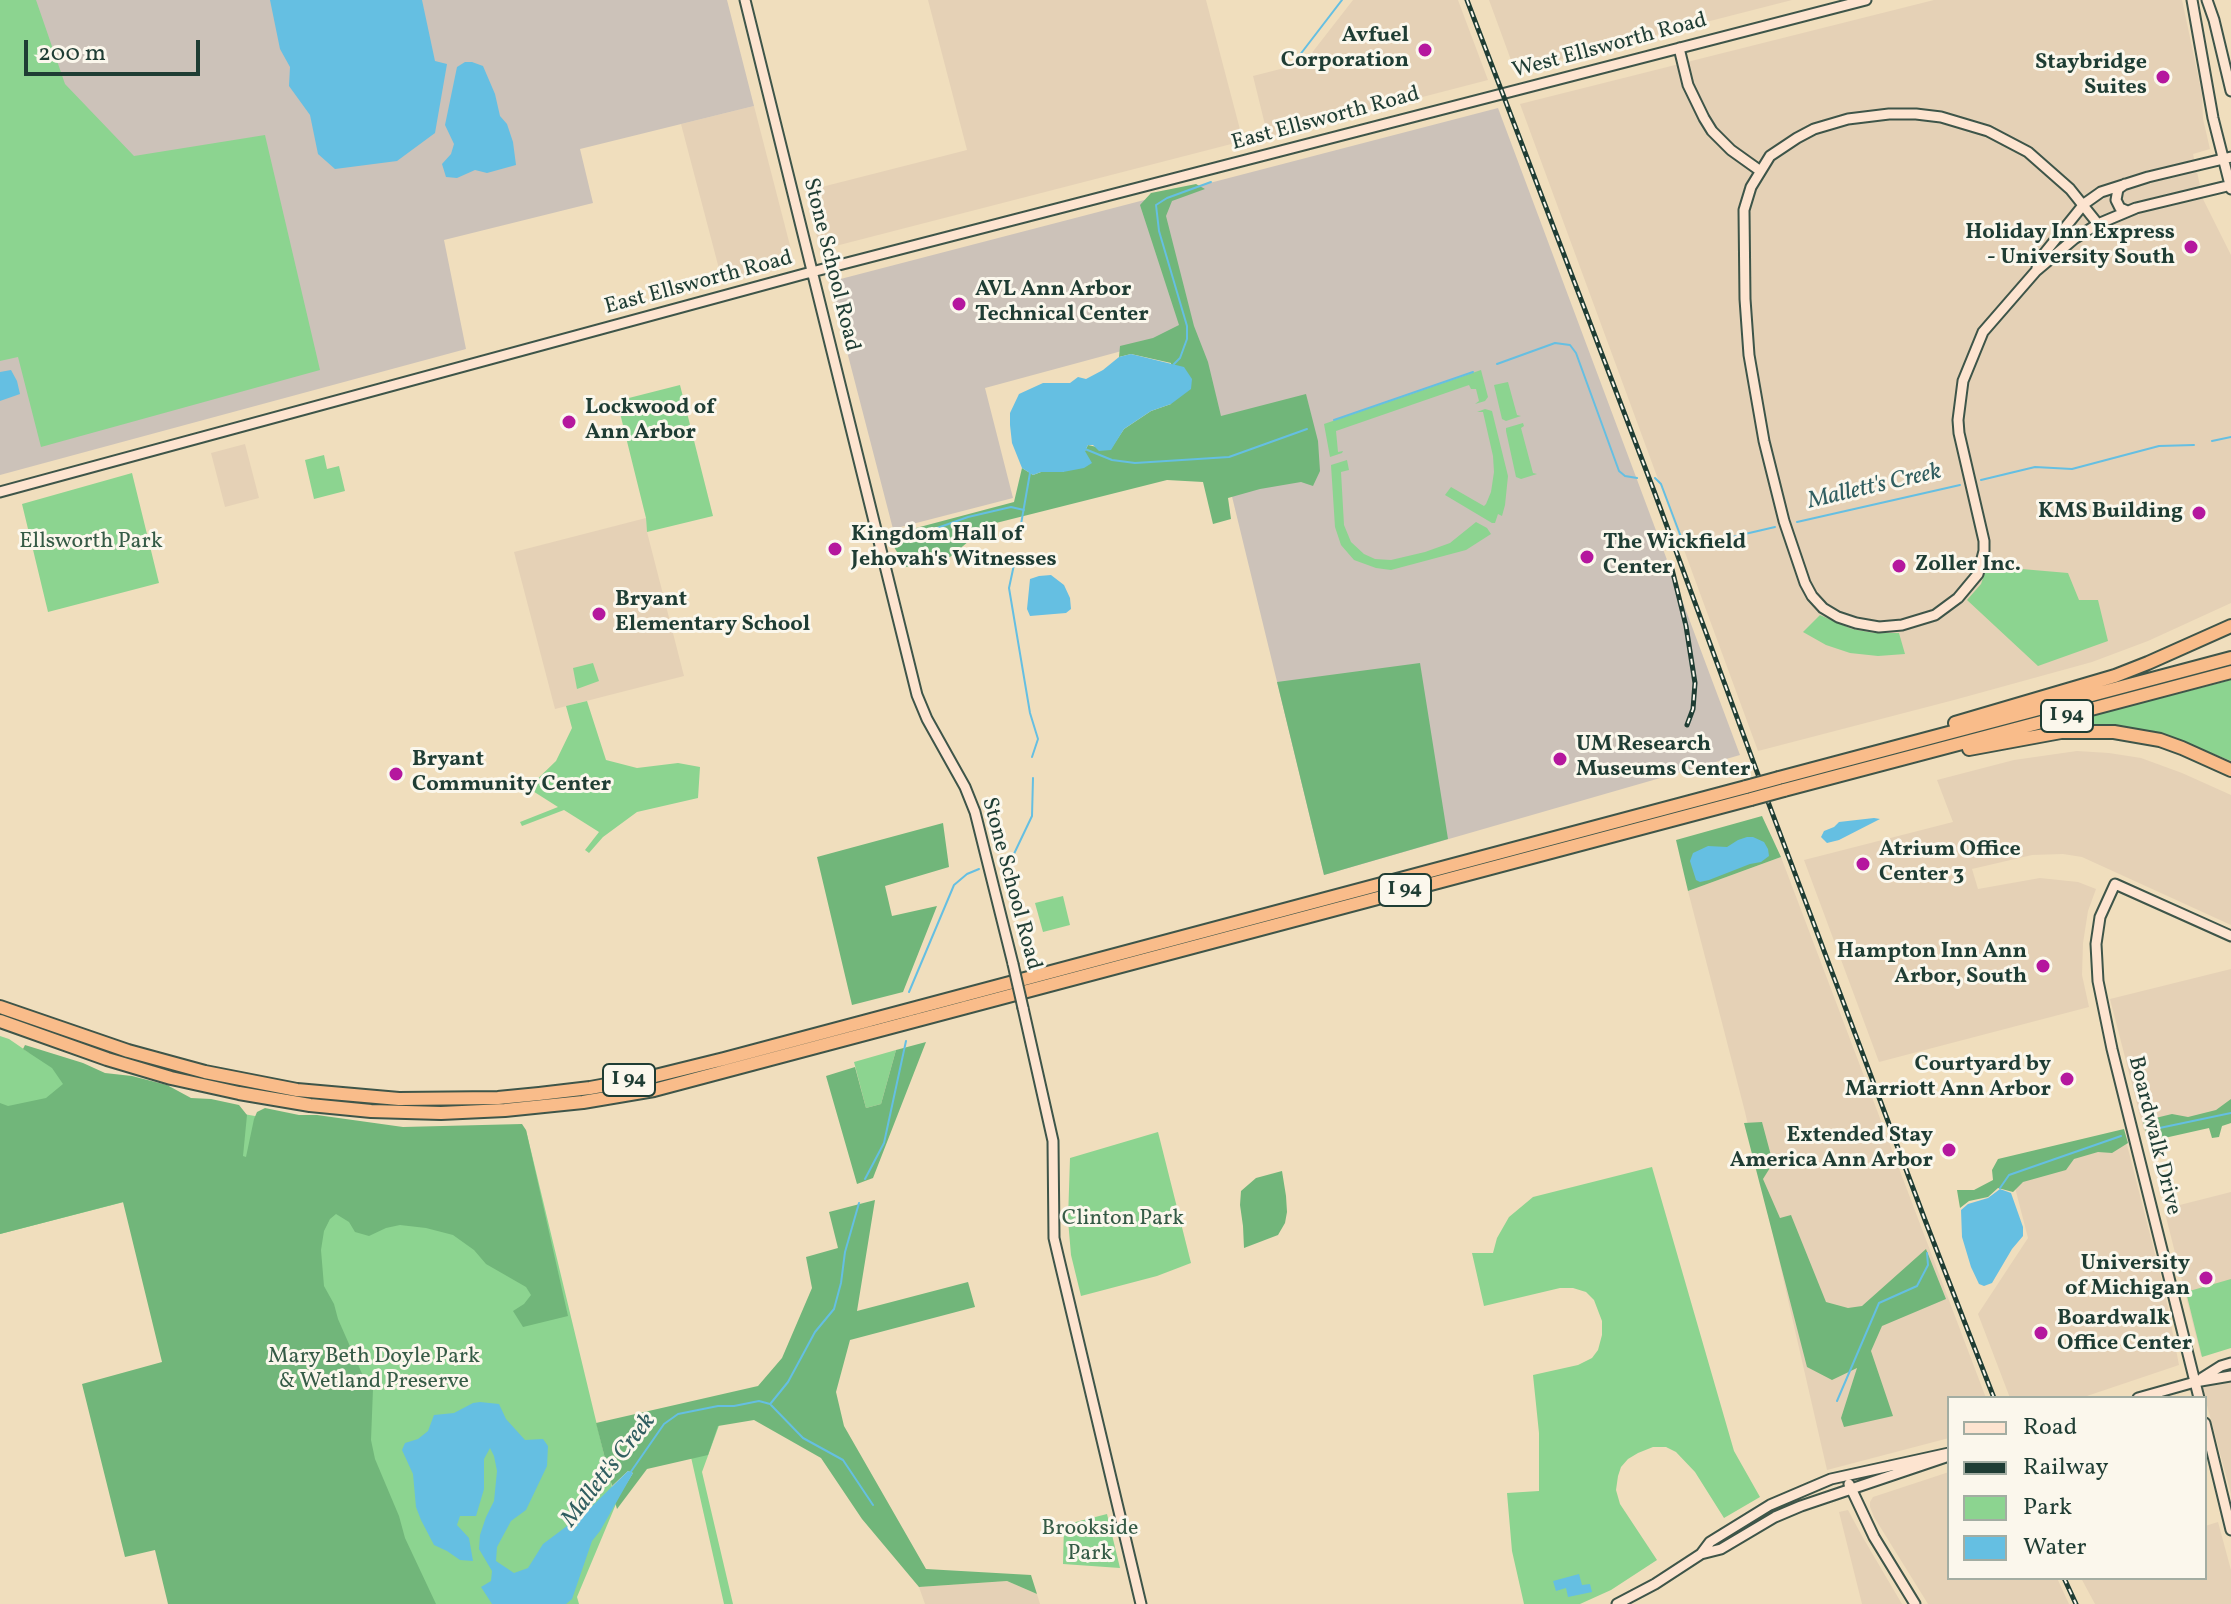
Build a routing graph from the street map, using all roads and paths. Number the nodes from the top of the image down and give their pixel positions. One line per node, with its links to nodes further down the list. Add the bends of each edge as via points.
1 (745, 0): 18 (main road, Stone School Road)
2 (1866, 0): 6 (main road, West Ellsworth Road)
3 (2193, 0): 5 (main road, via 2204,32); 7 (main road)
4 (2207, 2): 5 (main road)
5 (2217, 34): 8 (main road)
6 (1679, 48): 10 (main road, West Ellsworth Road); 12 (main road, via 1688,85 1712,131)
7 (2205, 69): 8 (main road, via 2215,59); 11 (main road, via 2214,126)
8 (2226, 70): 9 (main road)
9 (2231, 91)
10 (1503, 94): 18 (main road, East Ellsworth Road)
11 (2227, 158): 13 (main road); 14 (main road)
12 (1759, 170): 15 (main road, via 1784,145 1814,129 1848,119 1916,114 1965,123 2008,141 2041,162); 19 (main road, via 1747,198 1744,228 1756,400 1799,568 1812,596 1838,617 1879,627 1921,620 1958,598 1978,574 1984,541 1959,433 1959,401 1983,332)
13 (2125, 183): 15 (main road); 16 (main road, via 2116,200)
14 (2231, 187): 16 (main road)
15 (2084, 204): 17 (main road); 19 (main road)
16 (2127, 211): 17 (main road)
17 (2098, 224): 19 (main road)
18 (814, 271): 20 (main road, East Ellsworth Road); 44 (main road, Stone School Road, bridge, via 917,695 975,812 1013,964 1053,1141 1054,1238)
19 (2036, 271)
20 (0, 492)
21 (2231, 626): 25 (highway, via 2115,676 1877,746)
22 (2231, 658): 25 (highway, I 94)
23 (2231, 672): 24 (highway, I 94)
24 (1903, 759): 26 (highway, via 2086,731 2160,740); 27 (highway, I 94)
25 (1845, 761): 27 (highway, I 94)
26 (2231, 770)
27 (1782, 784): 28 (highway, I 94, bridge)
28 (1748, 793): 30 (highway, I 94, via 724,1059 548,1093 399,1099 297,1090 128,1051); 31 (highway, I 94, via 654,1090 583,1102 441,1113 310,1105 171,1078)
29 (2231, 936): 34 (main road, Boardwalk Drive, via 2115,884 2100,917 2096,944 2112,1049)
30 (0, 1007)
31 (0, 1021)
32 (2231, 1363): 34 (main road)
33 (2231, 1376): 34 (main road)
34 (2195, 1382): 35 (main road); 36 (main road, Boardwalk Drive)
35 (2145, 1396)
36 (2198, 1396)
37 (2207, 1431): 42 (main road)
38 (1947, 1454): 40 (main road)
39 (1947, 1455): 41 (main road)
40 (1846, 1476): 41 (main road); 43 (main road, via 1770,1505 1710,1542)
41 (1851, 1489): 43 (main road, via 1775,1517 1721,1549); 46 (main road)
42 (2231, 1530)
43 (1701, 1554): 45 (main road)
44 (1141, 1604)
45 (1617, 1604)
46 (1915, 1604)

